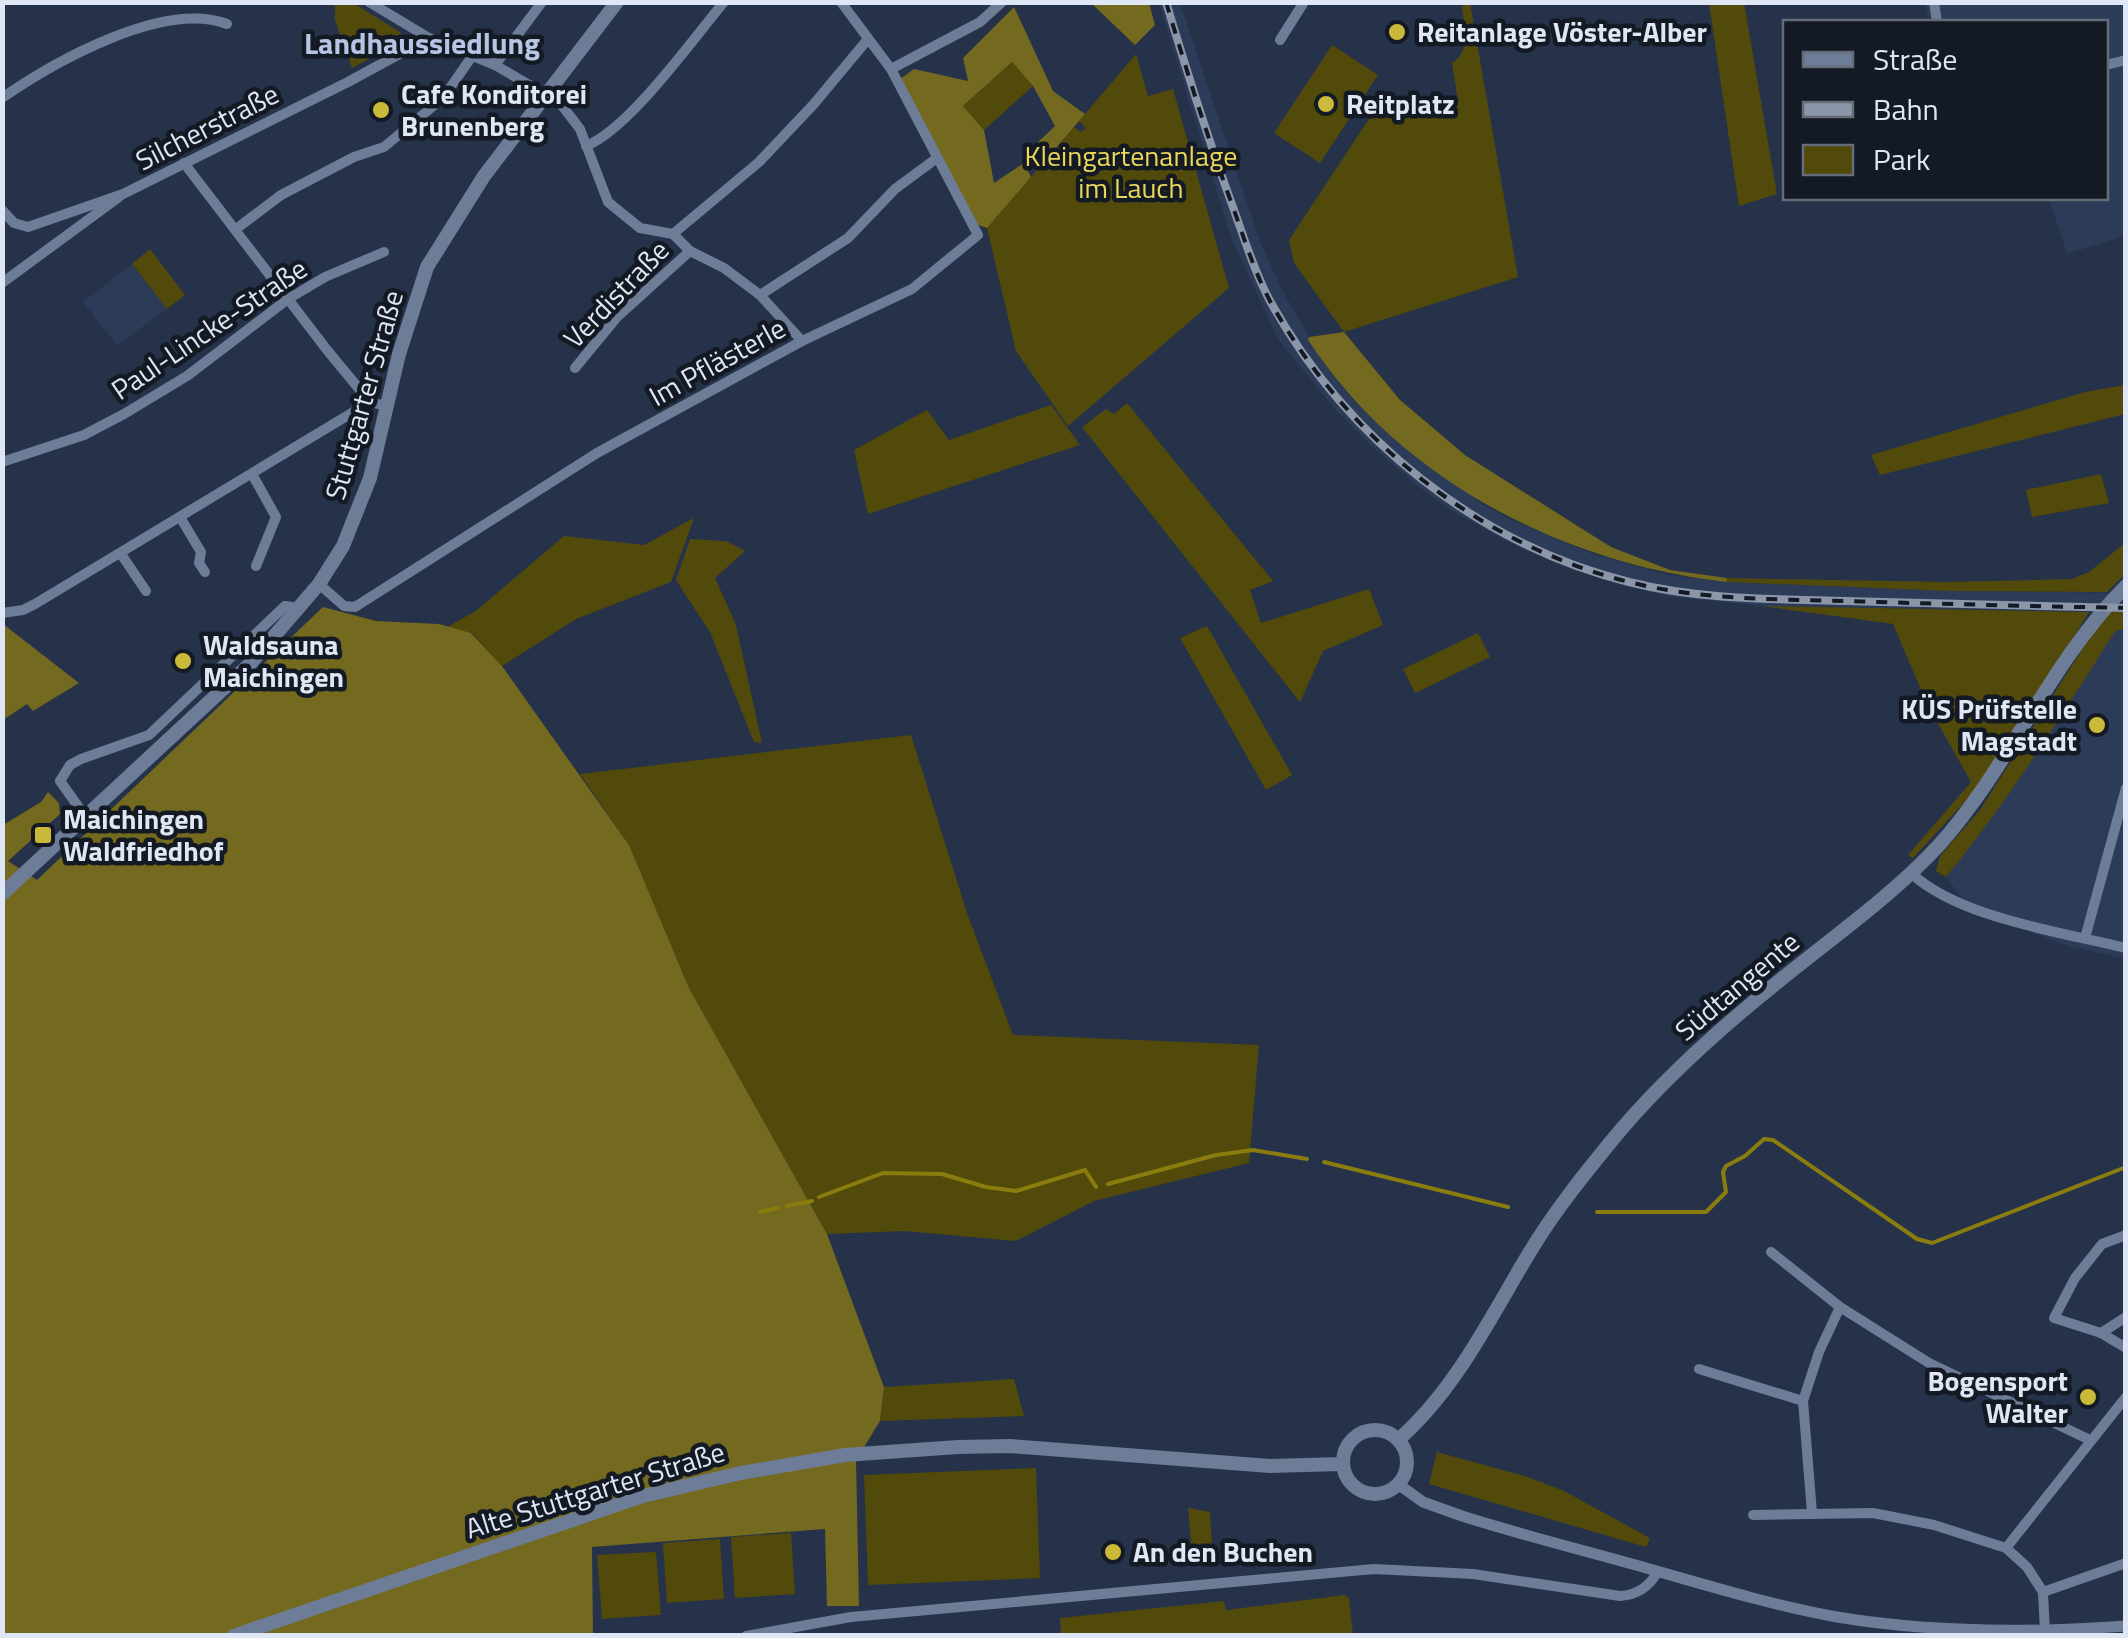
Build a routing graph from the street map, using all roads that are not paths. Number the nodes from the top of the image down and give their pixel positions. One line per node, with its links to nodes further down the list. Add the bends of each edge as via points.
1 (370, 2): 8 (street, Verdistraße)
2 (542, 2): 14 (street)
3 (617, 2): 16 (main road, Stuttgarter Straße)
4 (724, 2): 18 (street, via 627,117)
5 (841, 2): 11 (street, Im Pflästerle)
6 (1002, 2): 15 (street, via 980,22)
7 (1304, 2): 12 (street)
8 (384, 6): 10 (street, Verdistraße)
9 (227, 24): 17 (street, via 193,18 122,31 84,46)
10 (429, 38): 13 (street, Verdistraße); 20 (street, Silcherstraße)
11 (868, 39): 15 (street, Im Pflästerle); 24 (street, via 759,162)
12 (1280, 40)
13 (474, 55): 14 (street, Verdistraße); 23 (street, via 442,98 384,147 280,195)
14 (496, 65): 16 (street, Verdistraße)
15 (891, 68): 19 (street, Im Pflästerle)
16 (548, 96): 18 (street, Verdistraße, via 566,109); 33 (main road, Stuttgarter Straße, via 484,176 427,267)
17 (2, 98)
18 (586, 146): 24 (street, Verdistraße, via 608,202 640,228)
19 (937, 158): 28 (street, via 895,189 848,238); 30 (street, Im Pflästerle, via 978,234 912,289)
20 (184, 163): 21 (street, Silcherstraße); 23 (street)
21 (124, 194): 22 (street, Silcherstraße, via 28,227 14,224); 27 (street)
22 (2, 210)
23 (236, 229): 29 (street)
24 (673, 234): 25 (street, Verdistraße)
25 (690, 250): 28 (street, Verdistraße); 31 (street, Verdistraße, via 617,317)
26 (384, 252): 29 (street, Paul-Lincke-Straße)
27 (2, 283)
28 (760, 295): 30 (street, Verdistraße)
29 (288, 299): 32 (street); 34 (street, Paul-Lincke-Straße, via 187,376 124,414)
30 (802, 341): 40 (street, Im Pflästerle, via 598,453 355,607 344,606)
31 (574, 368)
32 (370, 402): 33 (street); 35 (street)
33 (386, 406): 40 (main road, Stuttgarter Straße, via 357,514)
34 (2, 462)
35 (252, 474): 36 (street); 38 (street, via 276,518)
36 (180, 517): 37 (street); 39 (street)
37 (121, 554): 42 (street); 44 (street, via 23,610)
38 (256, 566)
39 (205, 572)
40 (319, 584): 43 (main road, Stuttgarter Straße)
41 (2126, 586): 47 (main road, Südtangente, via 2076,644 1990,782)
42 (146, 592)
43 (300, 608): 46 (main road, Stuttgarter Straße, via 220,693); 46 (street, Stuttgarter Straße, via 285,606 149,735 70,765 60,781)
44 (2, 613)
45 (2126, 788): 49 (street)
46 (84, 816): 48 (main road, Stuttgarter Straße)
47 (1911, 873): 49 (street, via 1962,906); 60 (main road, Südtangente, via 1734,1017 1650,1096 1550,1220 1452,1378)
48 (2, 894)
49 (2085, 938): 50 (street)
50 (2126, 948)
51 (2126, 1235): 55 (street, via 2102,1244 2054,1318)
52 (1771, 1252): 53 (street)
53 (1840, 1308): 59 (street); 61 (street, via 1929,1362)
54 (2126, 1318): 55 (street)
55 (2100, 1333): 56 (street)
56 (2126, 1348)
57 (1700, 1369): 59 (street)
58 (2126, 1398): 61 (street)
59 (1803, 1400): 64 (street)
60 (1398, 1440): 62 (main road, via 1381,1431 1362,1433 1347,1446); 63 (main road, via 1407,1467)
61 (2090, 1440): 66 (street)
62 (1342, 1464): 63 (main road, via 1350,1484 1369,1494); 72 (main road, Alte Stuttgarter Straße, via 1270,1466 1010,1446 828,1458 588,1512)
63 (1398, 1484): 68 (street, via 1443,1510)
64 (1812, 1513): 65 (street); 66 (street, via 1874,1513)
65 (1752, 1515)
66 (2006, 1548): 69 (street)
67 (2126, 1563): 69 (street)
68 (1658, 1571): 71 (street, via 1851,1619); 73 (street, via 1646,1587 1626,1596 1412,1569 851,1617)
69 (2043, 1592): 71 (street)
70 (2126, 1626): 71 (street)
71 (2045, 1632)
72 (234, 1636)
73 (746, 1636)

